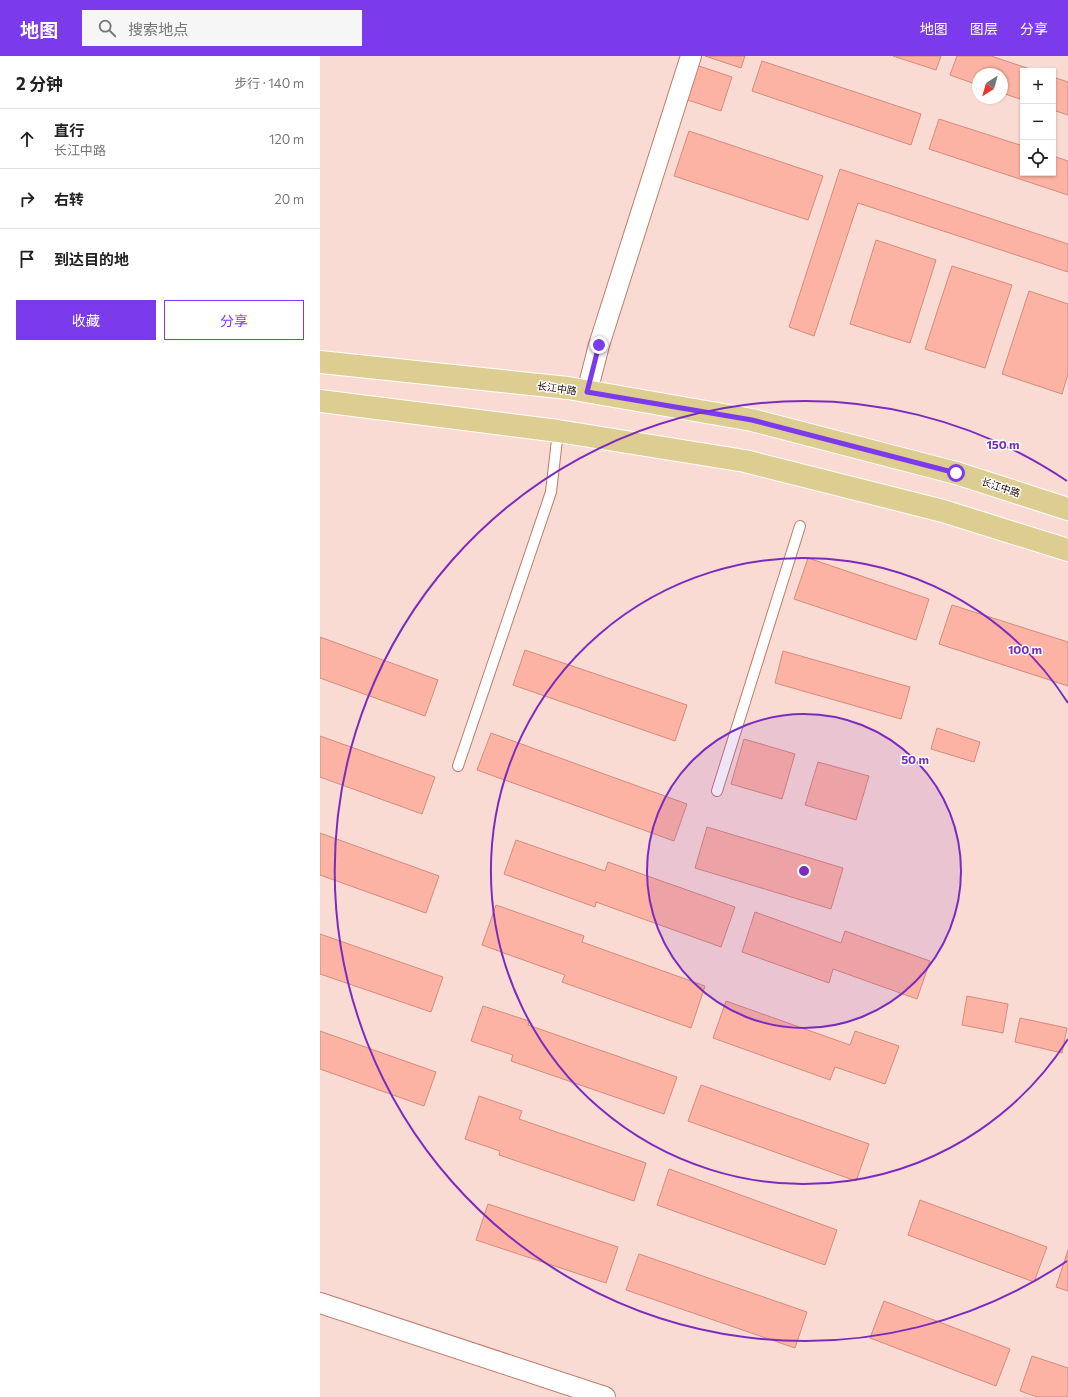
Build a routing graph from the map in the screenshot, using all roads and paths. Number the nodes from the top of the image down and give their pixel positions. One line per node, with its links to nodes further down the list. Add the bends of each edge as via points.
1 (691, 56): 3 (street, via 599,345)
2 (320, 362): 3 (main road, 长江中路)
3 (587, 392): 6 (main road, 长江中路, via 752,420 956,473)
4 (320, 402): 5 (main road)
5 (558, 431): 8 (main road, via 745,462 943,511); 9 (lane, via 551,492)
6 (1068, 509)
7 (800, 526): 10 (lane)
8 (1068, 550)
9 (458, 766)
10 (717, 791)
11 (320, 1303): 12 (street)
12 (605, 1397)

